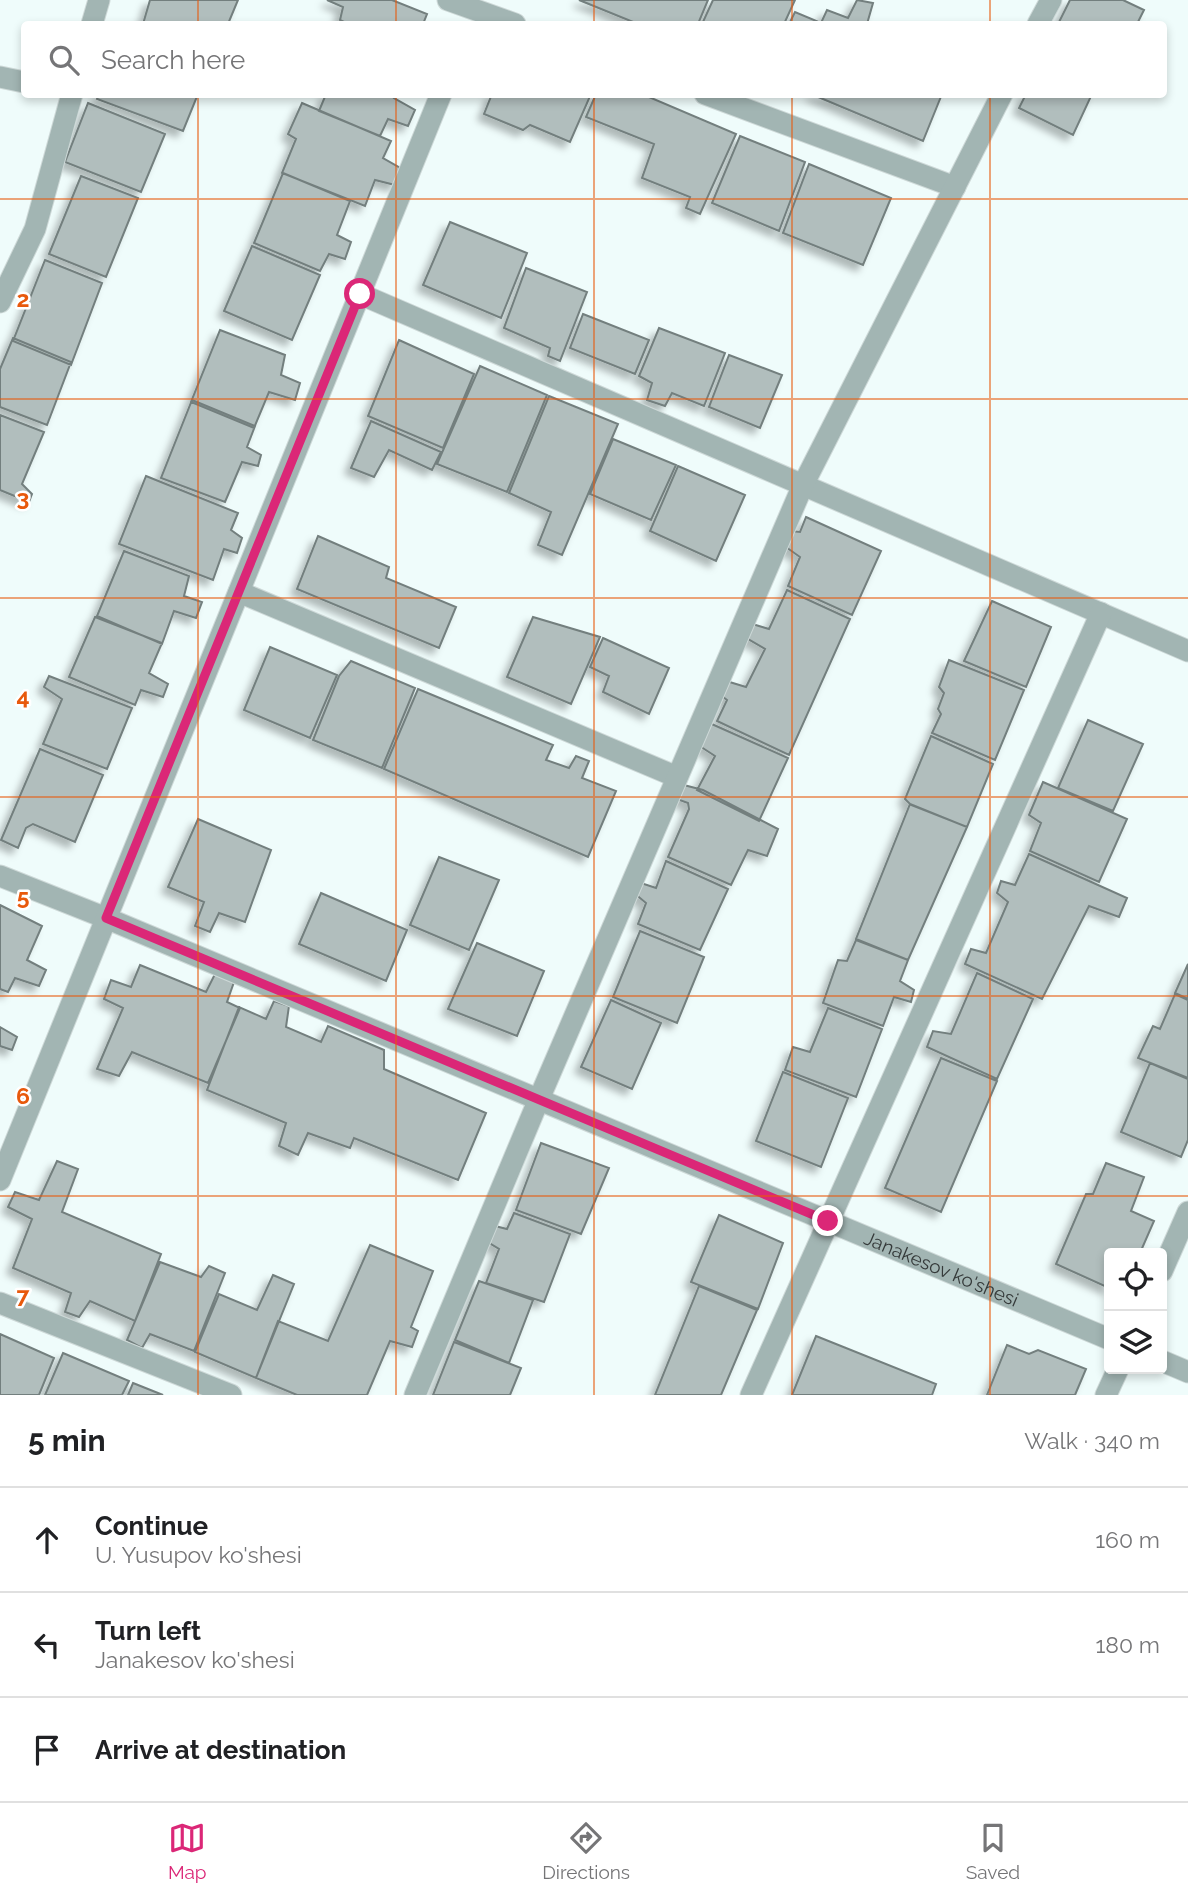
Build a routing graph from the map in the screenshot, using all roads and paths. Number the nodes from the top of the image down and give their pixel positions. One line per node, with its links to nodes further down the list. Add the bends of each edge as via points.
1 (99, 0): 5 (street)
2 (448, 0): 4 (street)
3 (1051, 0): 7 (street)
4 (474, 11): 6 (street)
5 (93, 21)
6 (506, 21)
7 (1040, 21)
8 (0, 78): 9 (street)
9 (21, 82)
10 (71, 98): 16 (street, via 35,229)
11 (439, 98): 15 (street)
12 (716, 98): 14 (street)
13 (1000, 98): 14 (street)
14 (955, 187): 17 (street)
15 (360, 294): 17 (street); 18 (street)
16 (0, 302)
17 (803, 485): 19 (street); 21 (street)
18 (239, 592): 21 (street); 23 (street)
19 (1101, 613): 20 (street); 27 (street)
20 (1188, 651)
21 (677, 777): 24 (street)
22 (0, 876): 23 (street, Janakesov ko'shesi)
23 (106, 918): 24 (street, Janakesov ko'shesi); 25 (street)
24 (539, 1099): 27 (street, Janakesov ko'shesi); 35 (street)
25 (0, 1180)
26 (1188, 1212): 28 (street)
27 (828, 1221): 30 (street, Janakesov ko'shesi); 36 (street)
28 (1167, 1260)
29 (0, 1303): 34 (street)
30 (1104, 1337)
31 (1167, 1363): 32 (street)
32 (1188, 1372)
33 (1116, 1374): 37 (street)
34 (231, 1395)
35 (415, 1395)
36 (751, 1395)
37 (1106, 1395)

